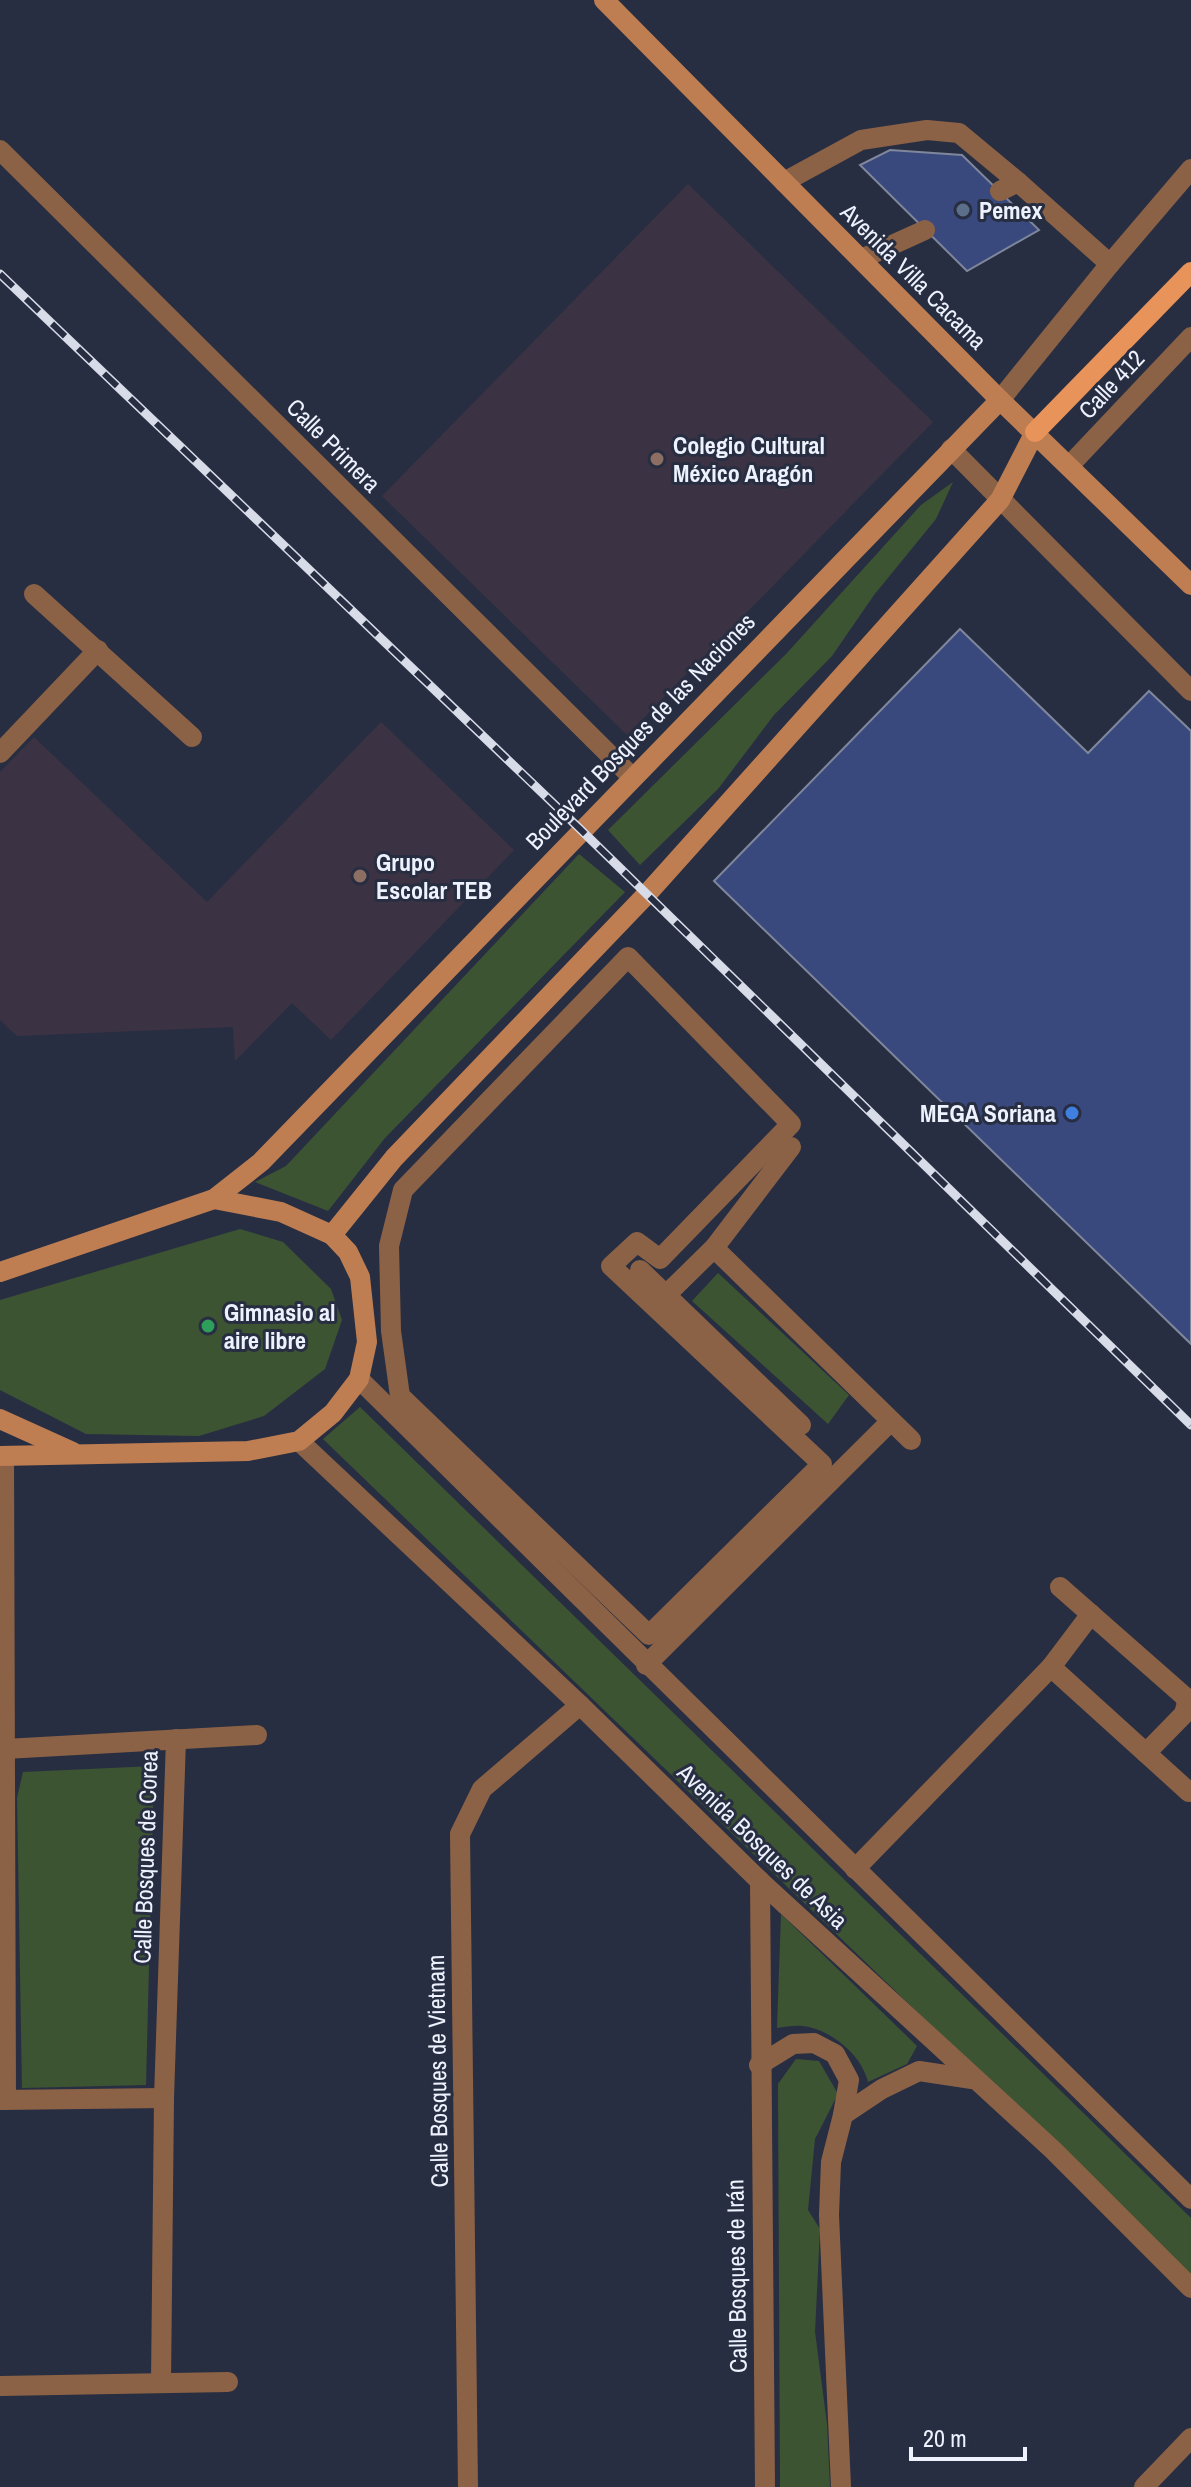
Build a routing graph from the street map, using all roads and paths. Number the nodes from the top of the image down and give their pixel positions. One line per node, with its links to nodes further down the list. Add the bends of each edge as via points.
1 (604, 0): 4 (street, Avenida Villa Cacama)
2 (0, 150): 21 (street, Calle Primera)
3 (1191, 169): 7 (street)
4 (784, 182): 6 (street, Avenida Villa Cacama); 7 (street, via 861,140 927,130 959,133 1009,186)
5 (925, 230): 6 (street)
6 (861, 259): 10 (street, Avenida Villa Cacama)
7 (1110, 264): 10 (street)
8 (1191, 272): 11 (main road)
9 (1191, 337): 13 (street, Calle 412)
10 (1000, 400): 11 (street, Avenida Villa Cacama); 12 (street, Boulevard Bosques de las Naciones)
11 (1035, 432): 13 (street, Avenida Villa Cacama); 14 (street)
12 (951, 449): 14 (street); 21 (street, Boulevard Bosques de las Naciones)
13 (1069, 466): 15 (street, Avenida Villa Cacama)
14 (1000, 500): 18 (street); 24 (street, via 647,894 394,1158)
15 (1191, 585)
16 (34, 594): 17 (street)
17 (98, 650): 19 (street); 20 (street)
18 (1191, 691)
19 (192, 737)
20 (0, 753)
21 (631, 776): 23 (street, Boulevard Bosques de las Naciones, via 261,1162)
22 (791, 1147): 25 (street)
23 (214, 1199): 24 (street, Boulevard Bosques de las Naciones, via 281,1212); 27 (street, Boulevard Bosques de las Naciones)
24 (332, 1235): 29 (street, Boulevard Bosques de las Naciones, via 360,1277 367,1342)
25 (714, 1248): 28 (street); 31 (street)
26 (640, 1270): 28 (street)
27 (0, 1272)
28 (666, 1295): 36 (street)
29 (359, 1379): 33 (street, Boulevard Bosques de las Naciones, via 333,1413); 40 (street, Avenida Bosques de Asia)
30 (0, 1419): 34 (street)
31 (891, 1421): 32 (street); 36 (street)
32 (911, 1440)
33 (299, 1441): 34 (street, Boulevard Bosques de las Naciones, via 248,1451); 42 (street, Avenida Bosques de Asia)
34 (77, 1454): 35 (street, Boulevard Bosques de las Naciones)
35 (2, 1456): 45 (street)
36 (845, 1468): 40 (street)
37 (1060, 1587): 38 (street)
38 (1091, 1614): 41 (street); 46 (street, via 1180,1691 1187,1703 1184,1714)
39 (649, 1635): 39 (street, via 400,1396 389,1274 389,1246 403,1190 628,957 791,1124 660,1259 637,1242 611,1266 822,1464)
40 (646, 1665): 48 (street, Avenida Bosques de Asia)
41 (1051, 1667): 46 (street); 48 (street)
42 (580, 1705): 49 (street, Avenida Bosques de Asia); 61 (street, Calle Bosques de Vietnam, via 482,1789 460,1834)
43 (257, 1735): 44 (street)
44 (176, 1739): 45 (street, Calle Bosques de Corea); 52 (street, Calle Bosques de Corea)
45 (5, 1749): 53 (street)
46 (1146, 1753): 47 (street)
47 (1189, 1792)
48 (855, 1869): 55 (street, Avenida Bosques de Asia)
49 (760, 1881): 50 (street, Calle Bosques de Irán); 51 (street, Avenida Bosques de Asia)
50 (759, 2065): 54 (street, via 793,2044 814,2043 835,2054 849,2080); 62 (street, Calle Bosques de Irán)
51 (974, 2079): 54 (street, via 919,2071); 56 (street, Avenida Bosques de Asia)
52 (164, 2098): 53 (street); 58 (street, Calle Bosques de Corea)
53 (3, 2100)
54 (843, 2115): 63 (street, via 831,2162 829,2215)
55 (1191, 2199)
56 (1191, 2288)
57 (228, 2382): 58 (street)
58 (161, 2383): 59 (street)
59 (0, 2386)
60 (1191, 2438): 64 (street)
61 (468, 2487)
62 (765, 2487)
63 (841, 2487)
64 (1144, 2487)

